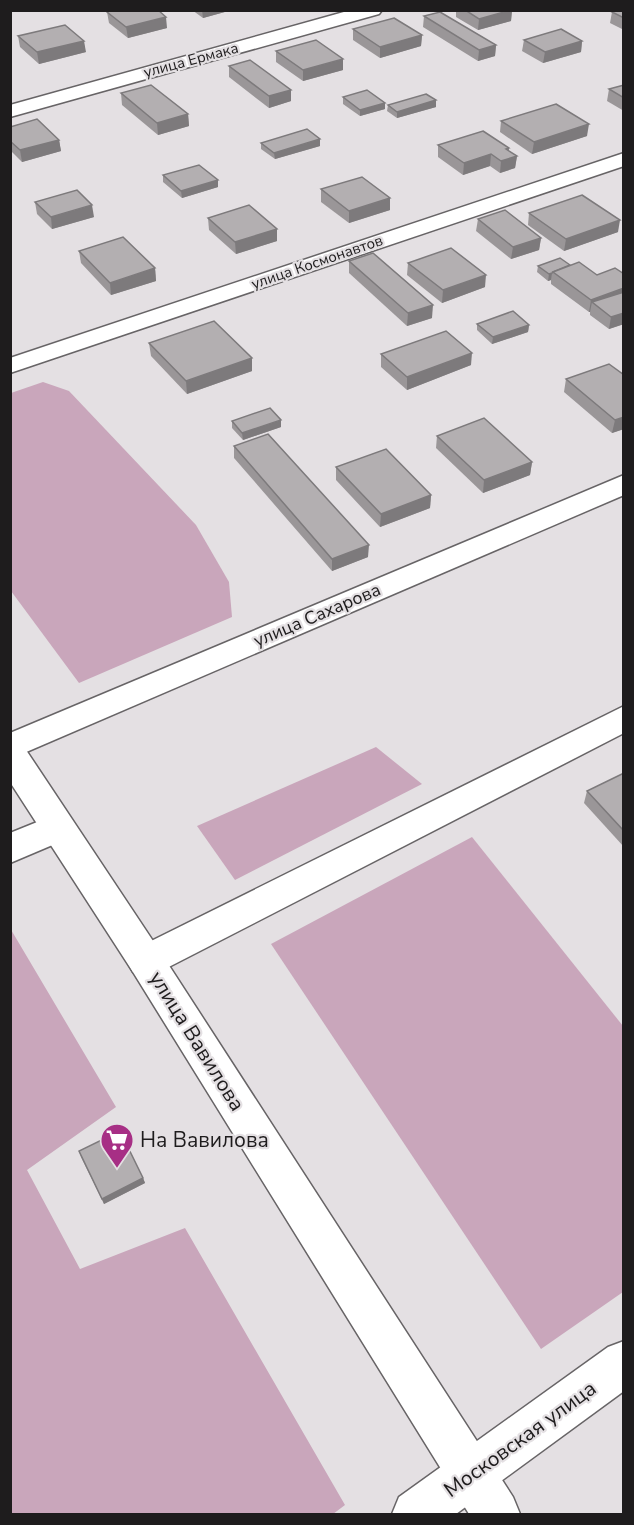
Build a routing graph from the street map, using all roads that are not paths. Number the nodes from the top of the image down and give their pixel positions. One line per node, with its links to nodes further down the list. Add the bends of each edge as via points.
1 (373, 10): 2 (street, улица Ермака)
2 (10, 111)
3 (624, 159): 4 (street, улица Космонавтов)
4 (10, 366)
5 (624, 484): 7 (street, улица Сахарова)
6 (624, 718): 11 (street)
7 (10, 747)
8 (10, 753): 9 (street, улица Вавилова)
9 (57, 828): 10 (street); 11 (street, улица Вавилова)
10 (10, 849)
11 (146, 961): 13 (street, улица Вавилова)
12 (624, 1363): 13 (street, Московская улица)
13 (471, 1474): 14 (street, Московская улица); 15 (street, улица Вавилова)
14 (416, 1515)
15 (496, 1515)

